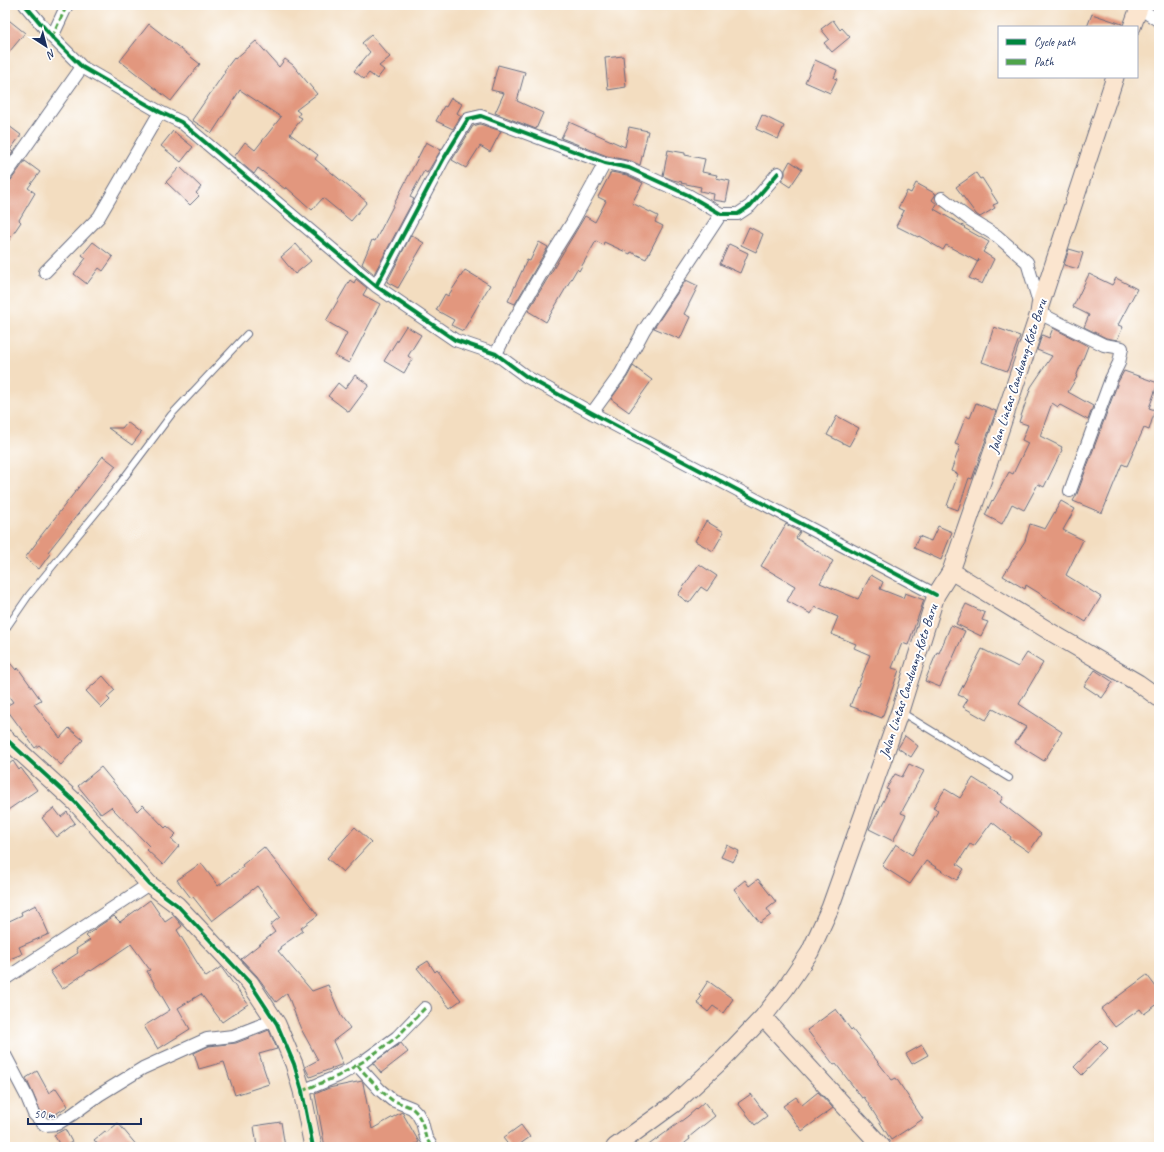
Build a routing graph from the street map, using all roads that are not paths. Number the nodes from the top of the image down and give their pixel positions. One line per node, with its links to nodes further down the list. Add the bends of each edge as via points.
1 (25, 5): 6 (street)
2 (67, 5): 6 (street)
3 (1140, 6): 4 (street); 5 (main road)
4 (1159, 21)
5 (1132, 26)
6 (52, 37): 7 (street)
7 (82, 67): 9 (street); 12 (street)
8 (1115, 78): 17 (main road, Jalan Lintas Canduang-Koto Baru)
9 (160, 112): 15 (street, via 99,217); 16 (street, via 181,122)
10 (605, 164): 14 (street, via 629,168 688,195); 16 (street, via 481,116 468,119 443,160); 19 (street)
11 (778, 173): 14 (street, via 750,206 738,214)
12 (5, 176)
13 (942, 198): 17 (street, via 997,236 1027,262)
14 (721, 214): 20 (street, via 654,313 621,373)
15 (45, 272)
16 (376, 286): 19 (street, via 455,340)
17 (1039, 309): 21 (street, via 1104,345 1122,348 1119,363); 22 (main road, Jalan Lintas Canduang-Koto Baru)
18 (247, 334): 24 (lane, via 171,415 114,491 29,595)
19 (496, 354): 20 (street, via 528,378)
20 (592, 413): 23 (street)
21 (1070, 491)
22 (951, 571): 23 (main road, Jalan Lintas Canduang-Koto Baru); 25 (main road)
23 (936, 595): 26 (main road, Jalan Lintas Canduang-Koto Baru)
24 (5, 630)
25 (1159, 698)
26 (900, 711): 28 (lane); 32 (main road, Jalan Lintas Canduang-Koto Baru, via 830,908 810,952 785,990)
27 (5, 738): 29 (main road, via 75,802)
28 (1009, 778)
29 (149, 884): 30 (street); 33 (main road, via 177,905 250,983)
30 (5, 978)
31 (425, 1008): 35 (street, via 397,1036)
32 (763, 1017): 39 (main road, Jalan Lintas Canduang-Koto Baru, via 722,1060 674,1104); 40 (main road)
33 (274, 1020): 34 (street, via 233,1036 207,1039 143,1068 57,1124 45,1125 34,1114); 36 (main road, via 294,1064)
34 (5, 1054)
35 (357, 1065): 36 (street); 38 (street, via 392,1100 412,1108 417,1113)
36 (302, 1091): 37 (main road)
37 (313, 1147)
38 (432, 1147)
39 (615, 1147)
40 (882, 1147)

